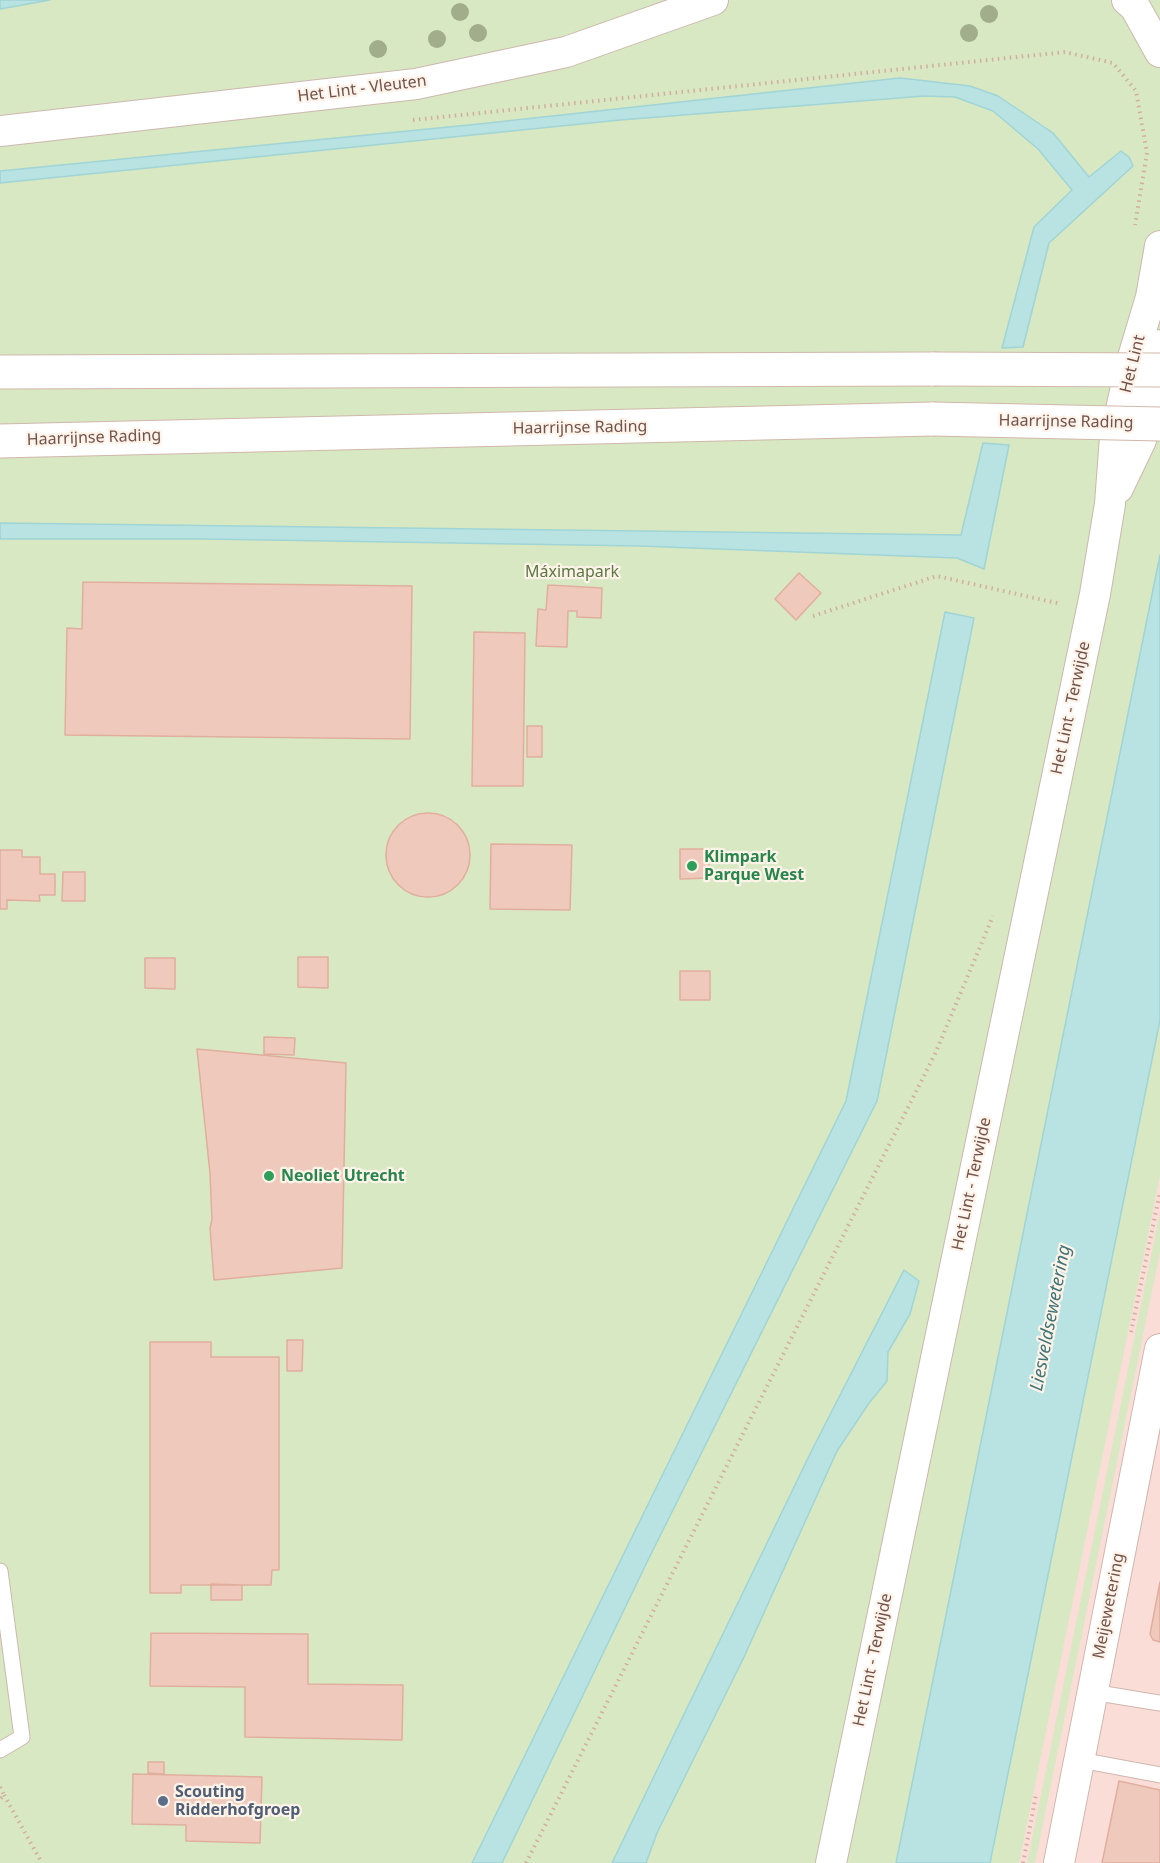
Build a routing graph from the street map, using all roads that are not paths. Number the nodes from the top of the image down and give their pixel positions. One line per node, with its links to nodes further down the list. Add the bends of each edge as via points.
1 (713, 0): 4 (street, Het Lint - Vleuten, via 566,52 416,84)
2 (1127, 0): 3 (street)
3 (1160, 52)
4 (0, 131)
5 (1160, 246): 10 (street, Het Lint, via 1116,437)
6 (1160, 370): 7 (main road, bridge)
7 (0, 372)
8 (1160, 424): 9 (main road, Haarrijnse Rading, bridge, via 933,419)
9 (0, 441)
10 (1110, 504): 18 (street, Het Lint - Terwijde, via 1095,594)
11 (1159, 1361): 13 (street, Meijewetering)
12 (0, 1571): 15 (lane, via 22,1737)
13 (1092, 1692): 14 (lane); 16 (street, Meijewetering)
14 (1160, 1703)
15 (0, 1750)
16 (1080, 1760): 17 (lane); 19 (street, Meijewetering)
17 (1160, 1775)
18 (831, 1863)
19 (1059, 1863)

